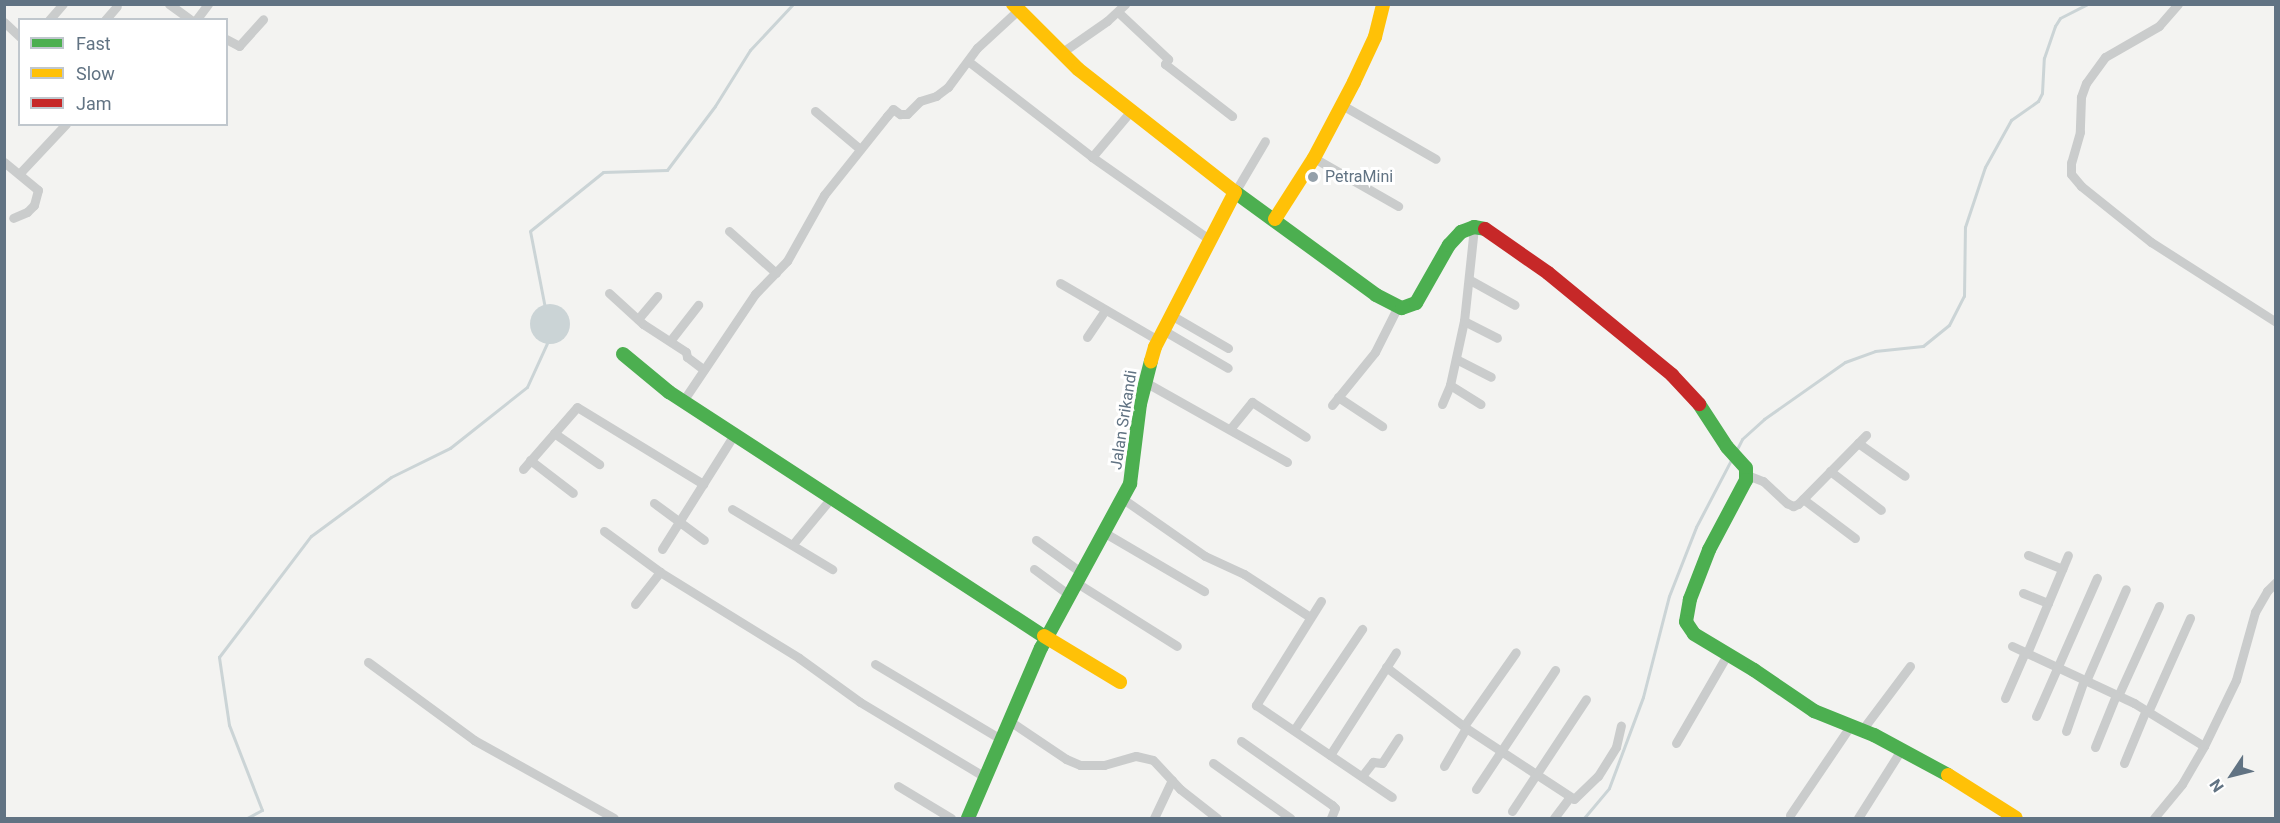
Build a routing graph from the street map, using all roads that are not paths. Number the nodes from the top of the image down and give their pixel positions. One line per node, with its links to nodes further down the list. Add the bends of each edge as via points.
1 (63, 4): 11 (street)
2 (170, 4): 13 (street)
3 (208, 4): 10 (street)
4 (1125, 4): 9 (street)
5 (1383, 4): 20 (street, via 1375,37)
6 (2178, 4): 51 (street, via 2158,26 2105,57 2086,83 2071,174 2151,242)
7 (118, 5): 12 (street)
8 (1015, 7): 18 (street); 19 (street)
9 (1118, 12): 18 (street); 23 (street, via 1168,59 1165,64)
10 (202, 17)
11 (51, 18)
12 (107, 18)
13 (188, 18)
14 (263, 19): 17 (street, via 239,46)
15 (4, 22): 16 (street)
16 (18, 35)
17 (228, 40)
18 (1062, 53): 22 (street)
19 (968, 61): 26 (street, via 954,81 936,96 920,100 907,114 893,110); 27 (street)
20 (1342, 105): 28 (street); 29 (street)
21 (815, 111): 26 (street)
22 (1130, 112): 27 (street); 32 (street)
23 (1232, 116)
24 (64, 126): 31 (street)
25 (1265, 141): 32 (street)
26 (860, 149): 39 (street, via 824,195 799,243)
27 (1092, 157): 38 (street)
28 (1314, 158): 33 (street); 35 (street)
29 (1436, 159)
30 (4, 162): 31 (street)
31 (19, 174): 34 (street, via 35,185 38,195 27,212)
32 (1235, 192): 35 (street); 38 (street, Jalan Srikandi)
33 (1398, 206)
34 (13, 218)
35 (1275, 219): 46 (street, via 1376,295)
36 (1474, 227): 40 (street); 46 (street, via 1461,232 1449,245 1416,303 1406,308); 78 (street, via 1489,230 1533,261 1658,362 1701,407)
37 (729, 231): 39 (street)
38 (1210, 240): 48 (street, Jalan Srikandi)
39 (776, 273): 60 (street, via 755,294)
40 (1470, 280): 45 (street); 50 (street)
41 (1060, 283): 47 (street)
42 (609, 293): 49 (street)
43 (657, 296): 49 (street)
44 (698, 305): 55 (street)
45 (1515, 305)
46 (1398, 306): 67 (street, via 1375,352 1335,401)
47 (1105, 310): 52 (street); 53 (street)
48 (1171, 315): 52 (street, Jalan Srikandi); 56 (street)
49 (638, 319): 55 (street)
50 (1464, 321): 54 (street); 58 (street)
51 (2276, 322)
52 (1161, 335): 59 (street); 62 (street, Jalan Srikandi)
53 (1087, 337)
54 (1497, 338)
55 (670, 341): 60 (street)
56 (1228, 348)
57 (623, 354): 64 (street)
58 (1456, 359): 61 (street); 63 (street)
59 (1228, 368)
60 (704, 370): 64 (street)
61 (1491, 377)
62 (1145, 382): 68 (street); 84 (street, Jalan Srikandi, via 1132,477)
63 (1450, 385): 65 (street); 66 (street)
64 (676, 396): 70 (street)
65 (1442, 404)
66 (1481, 404)
67 (1382, 426)
68 (1230, 429): 72 (street, via 1252,402); 75 (street)
69 (554, 433): 74 (street); 76 (street); 81 (street, via 577,406)
70 (735, 433): 81 (street); 83 (street)
71 (1866, 435): 73 (street)
72 (1306, 437)
73 (1858, 443): 79 (street); 80 (street)
74 (531, 460): 77 (street); 82 (street)
75 (1287, 462)
76 (599, 464)
77 (523, 469)
78 (1745, 469): 85 (street, via 1793,506); 122 (street, via 1732,510 1708,550 1686,613 1686,622 1694,634)
79 (1830, 471): 85 (street); 88 (street)
80 (1905, 476)
81 (703, 484): 89 (street)
82 (573, 494)
83 (831, 498): 95 (street); 116 (street)
84 (1123, 499): 91 (street, Jalan Srikandi); 113 (street, via 1205,556 1244,574)
85 (1803, 499): 92 (street)
86 (654, 502): 89 (street)
87 (732, 509): 95 (street)
88 (1881, 510)
89 (680, 522): 93 (street); 96 (street)
90 (604, 531): 102 (street)
91 (1105, 533): 105 (street, Jalan Srikandi); 107 (street)
92 (1855, 538)
93 (704, 540)
94 (1036, 540): 105 (street)
95 (793, 544): 99 (street)
96 (662, 549)
97 (2028, 555): 101 (street)
98 (2068, 555): 101 (street)
99 (832, 569)
100 (1034, 569): 105 (street)
101 (2062, 570): 110 (street)
102 (660, 572): 111 (street); 156 (street, via 799,658 860,702)
103 (2097, 578): 127 (street)
104 (2276, 582): 146 (street, via 2258,605 2236,680)
105 (1076, 584): 116 (street, Jalan Srikandi); 117 (street)
106 (2126, 589): 129 (street)
107 (1204, 591)
108 (2023, 592): 110 (street)
109 (1320, 601): 113 (street)
110 (2048, 603): 121 (street)
111 (635, 604)
112 (2159, 606): 131 (street)
113 (1310, 617): 140 (street, via 1256,705)
114 (2190, 618): 134 (street)
115 (1362, 629): 140 (street)
116 (1047, 637): 130 (street); 136 (street, Jalan Srikandi)
117 (1178, 646)
118 (2012, 646): 121 (street)
119 (1396, 652): 126 (street)
120 (1516, 652): 138 (street)
121 (2026, 653): 127 (street); 132 (street)
122 (1727, 655): 139 (street, via 1814,711); 145 (street)
123 (368, 662): 164 (street, via 474,740)
124 (875, 664): 143 (street)
125 (1910, 666): 139 (street)
126 (1386, 667): 138 (street); 150 (street)
127 (2056, 667): 129 (street); 135 (street)
128 (1555, 670): 149 (street)
129 (2085, 680): 131 (street); 141 (street)
130 (1120, 682)
131 (2117, 695): 134 (street); 147 (street)
132 (2005, 698)
133 (1586, 699): 154 (street)
134 (2147, 711): 146 (street); 152 (street)
135 (2036, 716)
136 (1008, 720): 143 (street, Jalan Srikandi); 157 (street, via 1073,763 1089,766 1144,756 1165,770)
137 (1621, 726): 161 (street, via 1616,747 1598,776 1574,800)
138 (1465, 727): 149 (street); 153 (street)
139 (1856, 727): 148 (street); 163 (street)
140 (1294, 730): 150 (street)
141 (2067, 730)
142 (1398, 738): 155 (street, via 1382,763 1373,762)
143 (1001, 739): 156 (street, Jalan Srikandi)
144 (1241, 741): 170 (street, via 1324,798 1335,808)
145 (1676, 743)
146 (2204, 746): 174 (street, via 2182,784)
147 (2095, 747)
148 (1901, 750): 172 (street); 173 (street, via 1964,784)
149 (1501, 751): 154 (street); 159 (street)
150 (1330, 754): 155 (street)
151 (1213, 763): 169 (street)
152 (2124, 764)
153 (1444, 766)
154 (1536, 774): 161 (street); 162 (street)
155 (1362, 776): 160 (street)
156 (985, 777): 166 (street, Jalan Srikandi)
157 (1172, 780): 167 (street); 168 (street)
158 (898, 786): 165 (street)
159 (1476, 789)
160 (1392, 797)
161 (1570, 797): 171 (street)
162 (1512, 811)
163 (1790, 815)
164 (614, 819)
165 (951, 819)
166 (968, 819)
167 (1154, 819)
168 (1217, 819)
169 (1290, 819)
170 (1331, 819)
171 (1554, 819)
172 (1858, 819)
173 (2016, 819)
174 (2154, 819)

